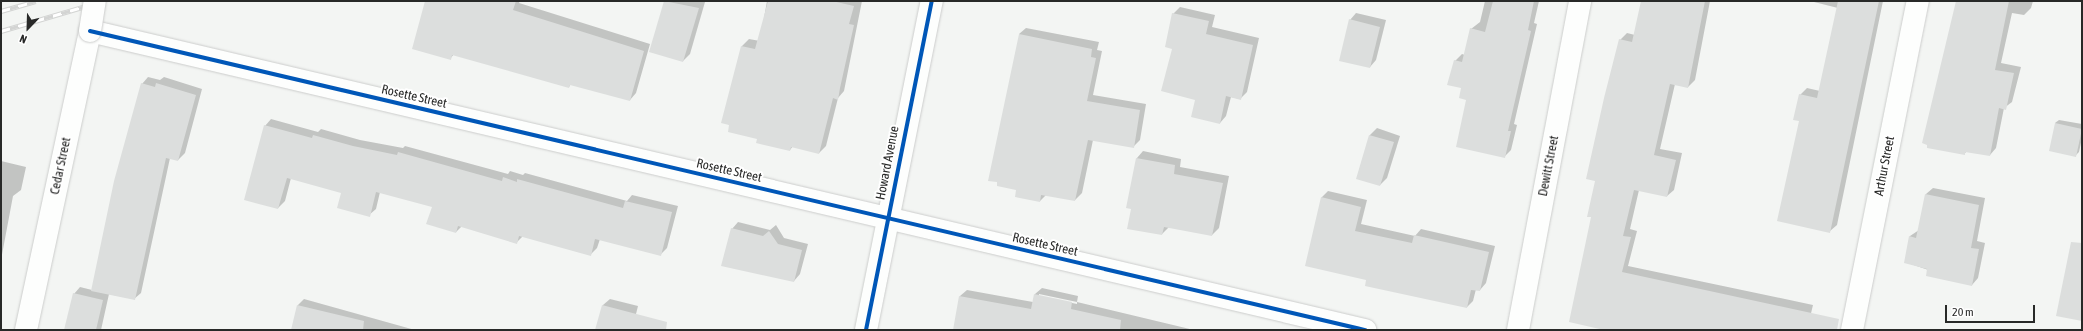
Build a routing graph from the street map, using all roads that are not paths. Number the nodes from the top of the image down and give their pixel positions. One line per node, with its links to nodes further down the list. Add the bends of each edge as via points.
1 (95, 1): 5 (street, Cedar Street, bridge)
2 (932, 1): 6 (street, Howard Avenue)
3 (1580, 1): 10 (street, Dewitt Street)
4 (1918, 1): 11 (street, Arthur Street)
5 (94, 35): 6 (street, Rosette Street); 7 (street, Cedar Street)
6 (888, 218): 8 (street, Howard Avenue); 9 (street, Rosette Street)
7 (26, 330)
8 (866, 330)
9 (1365, 330)
10 (1518, 330)
11 (1852, 330)

